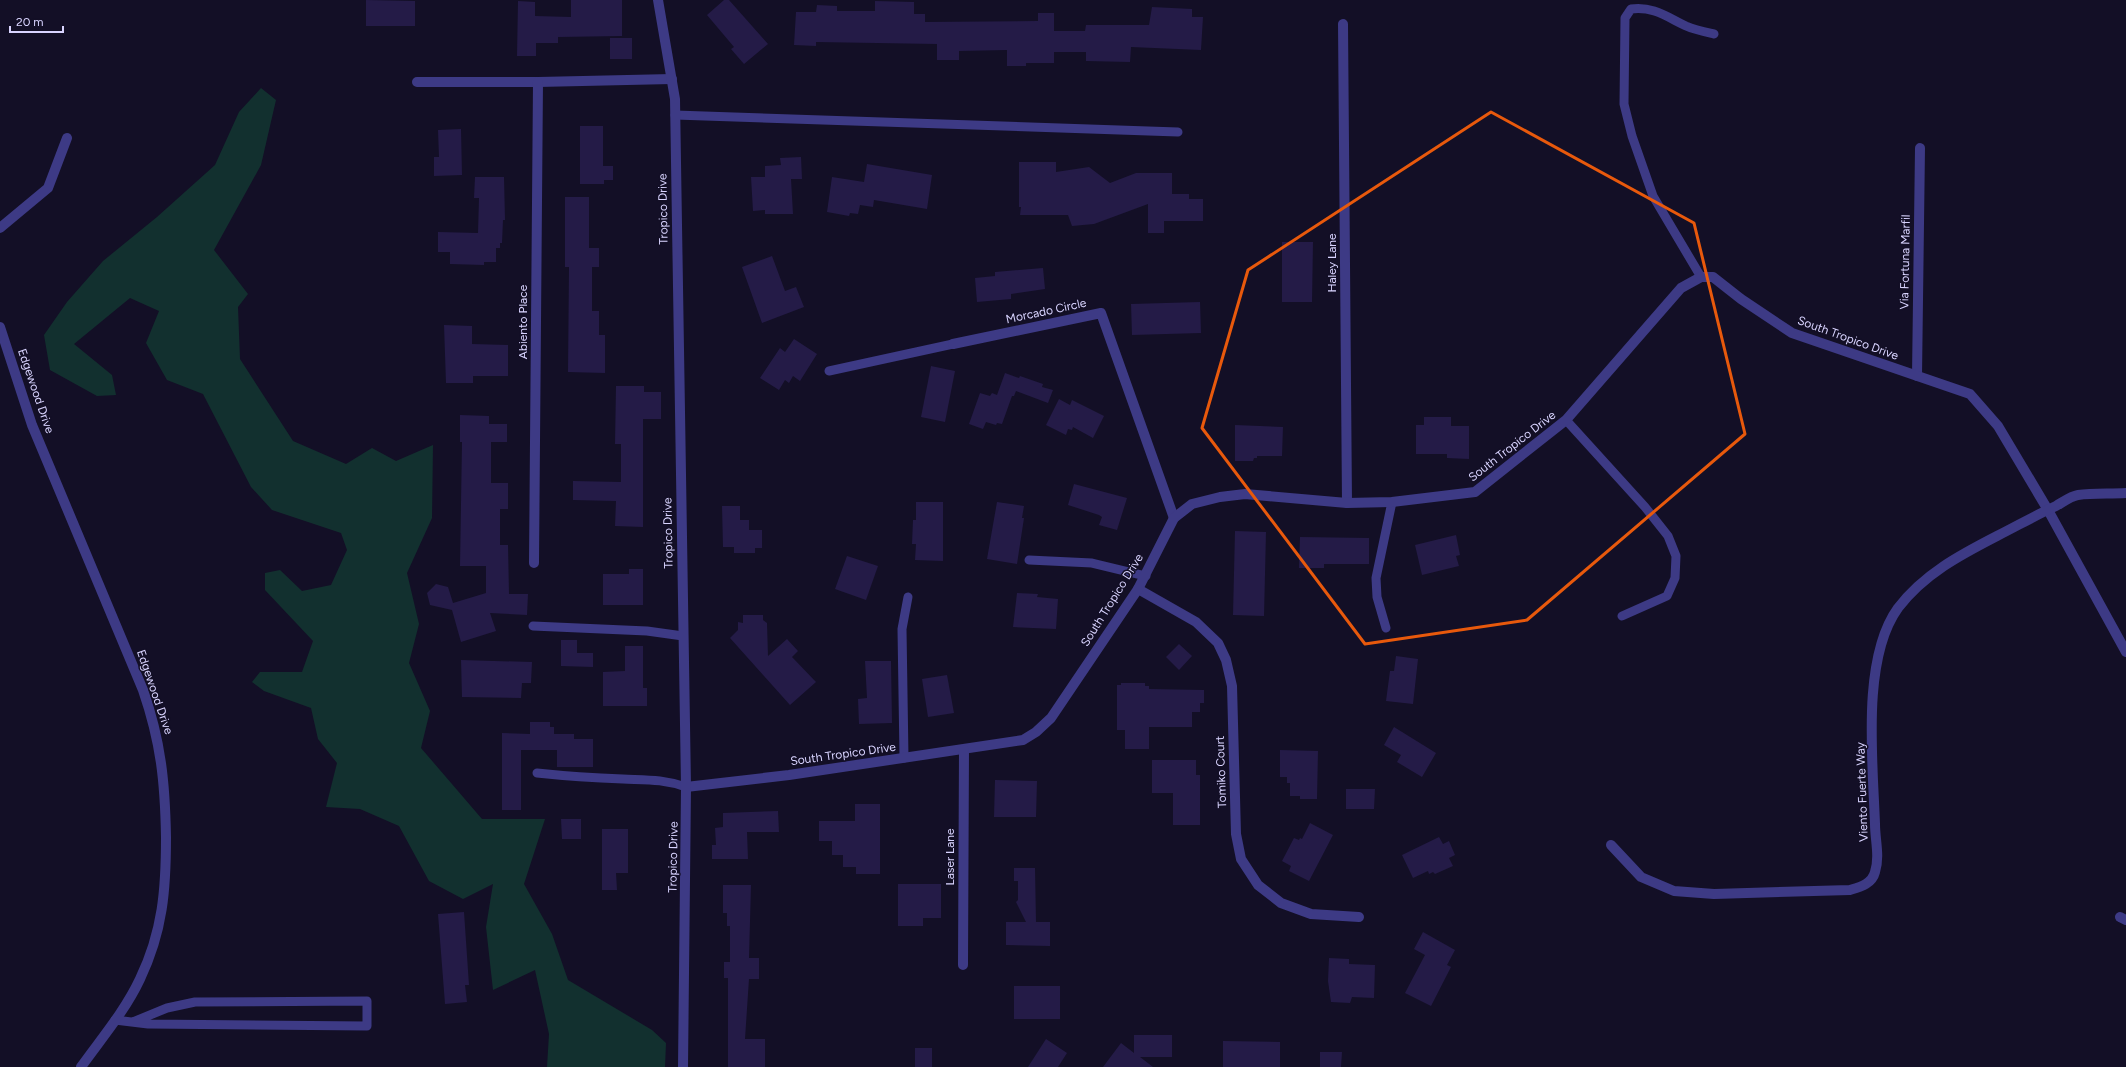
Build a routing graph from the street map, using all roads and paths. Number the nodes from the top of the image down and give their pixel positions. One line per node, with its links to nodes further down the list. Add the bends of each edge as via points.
1 (658, 0): 4 (street, Tropico Drive)
2 (1344, 24): 20 (street, Haley Lane)
3 (1714, 34): 12 (lane, via 1688,27 1659,11 1631,9 1625,18 1624,104 1632,136 1653,196)
4 (672, 79): 6 (street); 7 (street, Tropico Drive)
5 (417, 82): 6 (street)
6 (538, 82): 24 (street, Abiento Place)
7 (675, 115): 8 (lane); 31 (street, Tropico Drive)
8 (1178, 132)
9 (67, 138): 11 (street, via 48,188)
10 (1920, 148): 16 (street, Via Fortuna Marfil)
11 (0, 228)
12 (1701, 277): 16 (street, South Tropico Drive, via 1713,277 1792,333); 17 (street, South Tropico Drive, via 1681,288)
13 (0, 327): 40 (street, Edgewood Drive, via 32,425 143,690 163,766 166,881 161,918 152,952 140,980)
14 (953, 344): 15 (lane, Morcado Circle); 22 (street, Morcado Circle, via 1101,312)
15 (829, 371)
16 (1917, 376): 21 (street, South Tropico Drive, via 1970,394 1998,426)
17 (1566, 420): 19 (street, South Tropico Drive, via 1475,492); 28 (lane, via 1645,507 1668,536 1676,556 1675,578 1667,596)
18 (2126, 493): 21 (street, Viento Fuerte Way, via 2076,496)
19 (1392, 502): 20 (street, South Tropico Drive); 30 (lane, via 1376,578)
20 (1347, 503): 22 (street, South Tropico Drive, via 1245,494 1192,504)
21 (2048, 510): 32 (street, South Tropico Drive); 37 (street, Viento Fuerte Way, via 1950,560 1921,583 1898,609 1890,625 1880,651 1872,691 1877,861 1875,874 1870,881 1862,887 1850,890 1714,894 1674,891 1641,877)
22 (1174, 518): 25 (street, South Tropico Drive)
23 (1029, 560): 25 (lane, via 1092,563)
24 (534, 563)
25 (1146, 576): 26 (street, South Tropico Drive)
26 (1138, 589): 33 (street, South Tropico Drive, via 1050,718 1036,732 1023,740); 38 (street, Tomiko Court, via 1196,622 1218,643 1226,660 1232,686 1236,834 1241,859 1258,885 1281,904 1311,914)
27 (908, 598): 34 (lane, via 902,629)
28 (1622, 616)
29 (533, 626): 31 (lane, via 647,631)
30 (1386, 628)
31 (683, 636): 36 (street, Tropico Drive)
32 (2126, 652)
33 (964, 750): 34 (street, South Tropico Drive); 39 (street, Laser Lane)
34 (904, 758): 36 (street, South Tropico Drive)
35 (537, 773): 36 (lane, via 654,779)
36 (686, 787): 43 (street, Tropico Drive)
37 (1611, 845)
38 (1359, 917)
39 (963, 965)
40 (115, 1020): 41 (lane); 42 (street, Edgewood Drive)
41 (133, 1022): 41 (lane, via 367,1026 367,1001 195,1002 168,1008)
42 (81, 1067)
43 (683, 1067)

